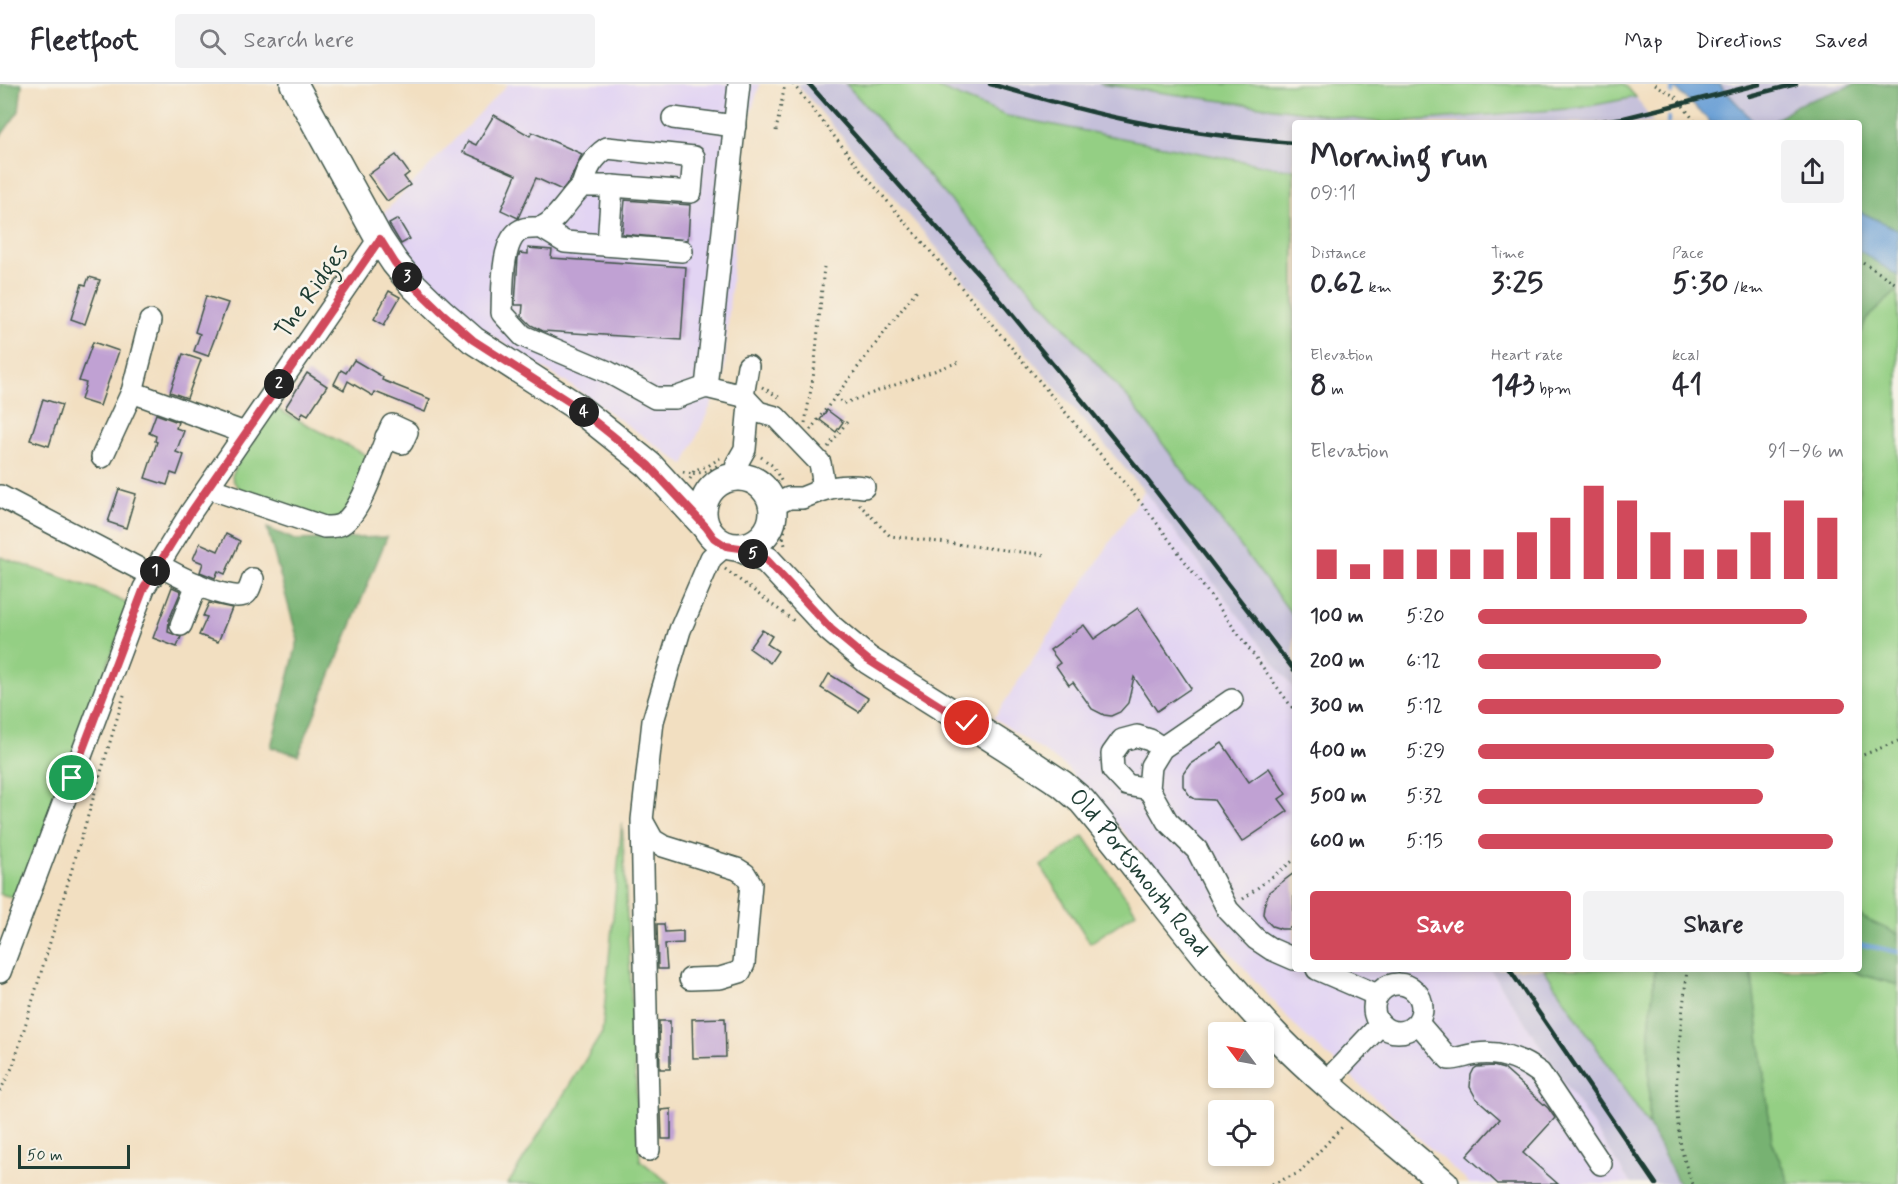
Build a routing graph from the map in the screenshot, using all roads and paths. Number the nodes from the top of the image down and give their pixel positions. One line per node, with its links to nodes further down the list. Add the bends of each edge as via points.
1 (294, 84): 13 (main road)
2 (739, 84): 8 (street)
3 (785, 84): 9 (path)
4 (793, 84): 53 (path, via 1151,515)
5 (1655, 84): 7 (path, via 1677,98)
6 (673, 118): 8 (street)
7 (1694, 120)
8 (735, 126): 23 (street)
9 (776, 131)
10 (582, 186): 11 (street); 11 (street, via 587,169 597,154 607,148 694,157 691,192); 12 (street)
11 (612, 186): 14 (street)
12 (542, 228): 14 (street, via 565,242); 23 (street, via 523,228 507,249 502,313 523,336 608,372 655,398 675,398)
13 (380, 239): 29 (street, The Ridges); 34 (main road, via 414,286 473,340 574,405)
14 (608, 245): 15 (street)
15 (682, 251)
16 (1862, 263): 18 (path)
17 (824, 267): 25 (path, via 805,425 810,430)
18 (1898, 285)
19 (919, 287): 25 (path)
20 (150, 321): 24 (street)
21 (959, 362): 25 (path, via 842,404)
22 (748, 366): 26 (street)
23 (706, 387): 26 (street)
24 (132, 392): 29 (street); 33 (street)
25 (837, 395)
26 (746, 400): 27 (street, via 758,412); 31 (street)
27 (776, 417): 31 (street, via 757,420); 38 (street, via 820,463 823,480)
28 (847, 422): 32 (path)
29 (245, 433): 37 (street, The Ridges)
30 (386, 437): 37 (street, via 352,515 339,526 324,527)
31 (746, 439): 35 (street); 36 (path, via 720,464 693,474); 41 (path, via 782,480)
32 (825, 450)
33 (102, 457)
34 (648, 465): 36 (main road, via 672,479); 42 (main road)
35 (730, 478): 36 (main road); 41 (main road, via 751,479 763,486); 42 (main road, via 712,488 705,500)
36 (689, 480)
37 (208, 488): 46 (street, The Ridges)
38 (818, 492): 39 (street, via 850,485); 41 (street)
39 (861, 495): 44 (path, via 890,536)
40 (0, 496): 46 (street)
41 (778, 511): 43 (main road, via 764,537 753,545); 45 (path); 49 (main road, Old Portsmouth Road, via 781,554)
42 (706, 527): 43 (main road, via 714,538)
43 (733, 547): 49 (main road, Old Portsmouth Road, via 767,560); 58 (street, via 711,558 680,630 653,721)
44 (1046, 555)
45 (789, 556)
46 (156, 570): 48 (street); 60 (street, The Ridges, via 132,617)
47 (253, 579): 48 (street, via 248,591 233,596)
48 (197, 584): 50 (street)
49 (804, 598): 67 (main road, Old Portsmouth Road, via 831,629 868,660 1015,753 1082,801 1225,980)
50 (181, 625)
51 (128, 684): 68 (path, via 13,1066)
52 (1232, 700): 55 (street)
53 (1292, 707)
54 (1898, 741): 56 (path)
55 (1162, 748): 57 (street, via 1151,766); 57 (street, via 1137,736 1122,740 1112,754 1113,770 1127,785)
56 (1862, 755)
57 (1149, 789): 59 (street, via 1167,821 1197,850 1228,910 1256,939)
58 (642, 820): 63 (street, via 653,840 663,846 737,869 751,884 740,972 720,978); 70 (street)
59 (1292, 956)
60 (0, 972)
61 (1324, 972): 64 (street)
62 (1687, 972): 74 (path, via 1677,1103 1685,1166)
63 (690, 979)
64 (1377, 995): 65 (street, via 1394,983 1412,987 1422,1001); 66 (street, via 1374,1008)
65 (1418, 1023): 66 (street, via 1399,1032); 71 (street, via 1449,1059 1495,1054 1527,1064 1540,1073)
66 (1380, 1024): 67 (street)
67 (1325, 1083): 73 (main road, Old Portsmouth Road)
68 (0, 1091)
69 (1331, 1140): 72 (path, via 1299,1173)
70 (649, 1150)
71 (1600, 1164)
72 (1272, 1184)
73 (1445, 1184)
74 (1694, 1184)

